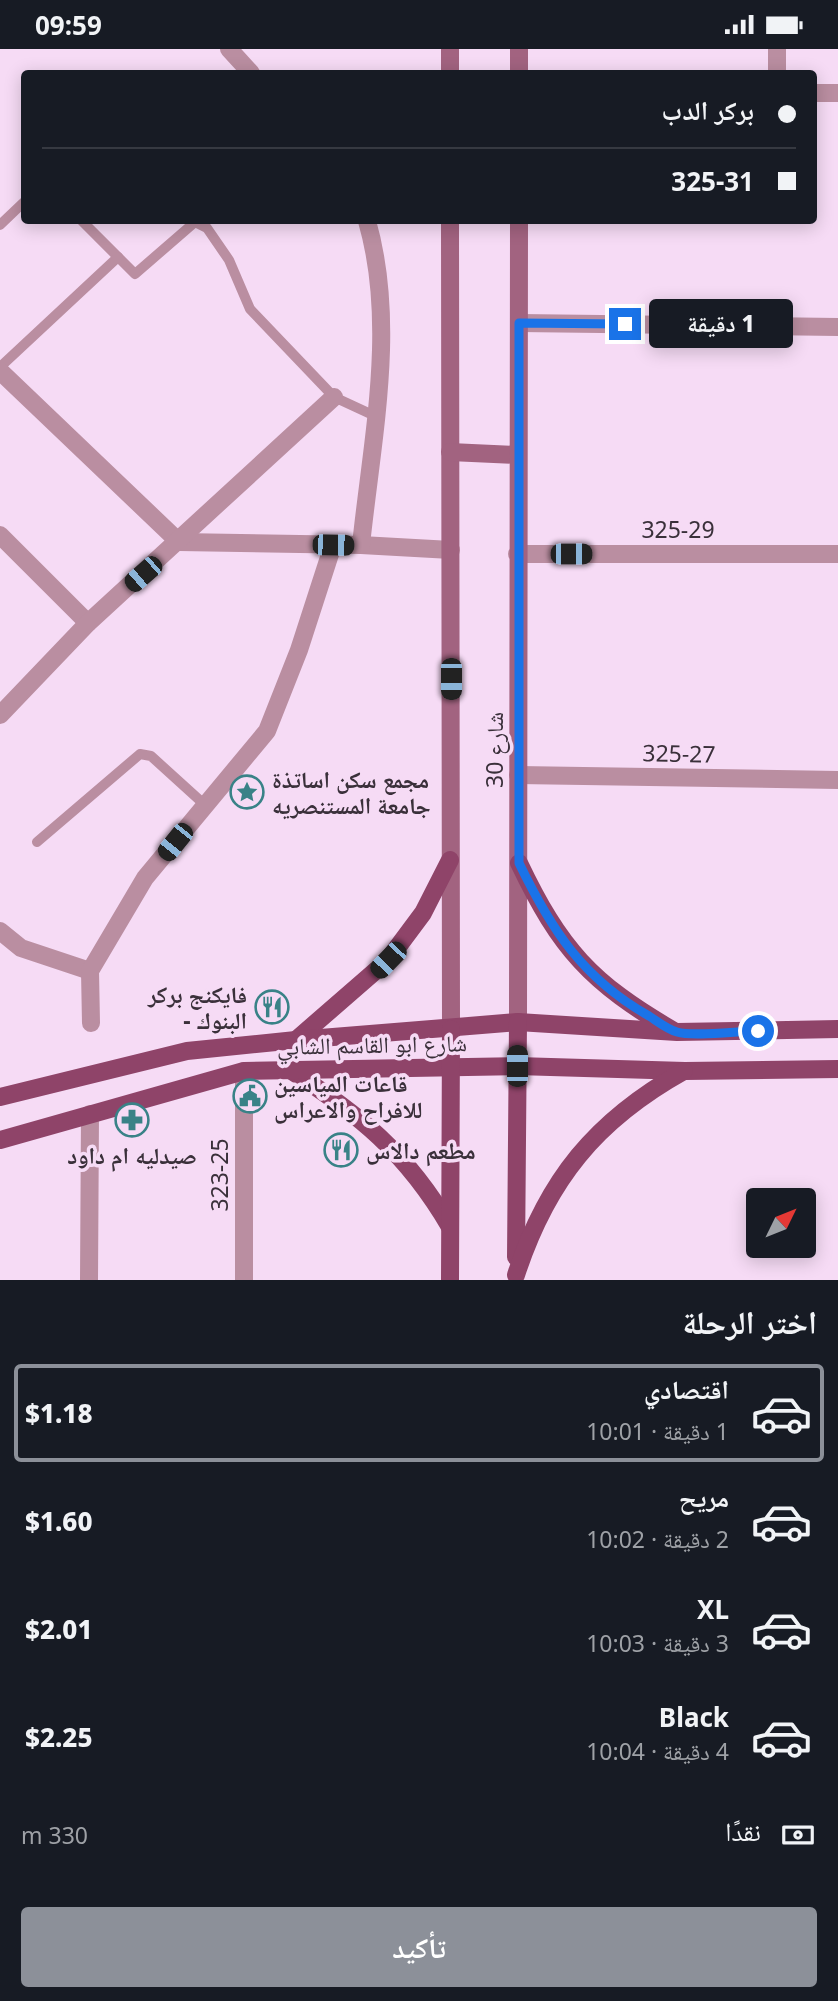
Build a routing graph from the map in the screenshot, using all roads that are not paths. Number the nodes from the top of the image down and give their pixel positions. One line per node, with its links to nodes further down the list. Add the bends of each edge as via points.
1 (229, 49): 5 (street)
2 (450, 49): 6 (main road)
3 (519, 49): 7 (main road)
4 (777, 49): 8 (street)
5 (248, 70)
6 (450, 70)
7 (519, 70)
8 (777, 70)
9 (817, 93): 10 (street)
10 (838, 93)
11 (21, 205): 18 (lane)
12 (85, 224): 19 (lane)
13 (193, 224): 19 (lane, via 135,274)
14 (200, 224): 23 (lane, via 207,227 229,260 250,309)
15 (368, 224): 24 (street, via 376,252 383,320)
16 (450, 224): 25 (main road, شارع 30)
17 (519, 224): 20 (main road, شارع 30)
18 (0, 225)
19 (118, 257): 22 (lane)
20 (519, 323): 21 (street); 26 (main road, شارع 30)
21 (838, 327)
22 (0, 369): 28 (street)
23 (334, 397): 24 (lane); 28 (street)
24 (375, 416): 30 (street)
25 (450, 452): 26 (main road); 31 (main road, شارع 30)
26 (517, 455): 32 (main road, شارع 30)
27 (0, 535): 34 (street)
28 (179, 542): 29 (street); 34 (street)
29 (333, 545): 30 (street); 38 (street, via 267,731)
30 (361, 545): 31 (street)
31 (451, 550): 40 (main road, شارع 30)
32 (517, 554): 33 (street, 325-29); 36 (main road, شارع 30)
33 (838, 554)
34 (88, 622): 35 (street)
35 (0, 715)
36 (518, 775): 37 (street, 325-27); 41 (main road, شارع 30)
37 (838, 780)
38 (205, 805): 39 (lane, via 151,756 140,754); 43 (street, via 145,878)
39 (37, 842)
40 (450, 860): 46 (main road, شارع 30); 49 (main road, via 423,912 388,960)
41 (519, 863): 44 (main road, شارع 30); 48 (main road, via 545,916 581,964 625,1003)
42 (0, 932): 43 (street, via 21,948)
43 (90, 971): 45 (street)
44 (518, 1022): 46 (main road, شارع ابو القاسم الشابي); 48 (main road, شارع ابو القاسم الشابي); 50 (main road, شارع 30)
45 (91, 1023)
46 (451, 1029): 49 (main road, شارع ابو القاسم الشابي); 51 (main road, شارع 30)
47 (838, 1029): 48 (main road, شارع ابو القاسم الشابي)
48 (677, 1032)
49 (296, 1040): 56 (main road, شارع ابو القاسم الشابي, via 187,1051)
50 (517, 1066): 51 (main road, شارع ابو القاسم الشابي); 55 (main road, شارع ابو القاسم الشابي); 60 (main road, شارع 30)
51 (450, 1067): 52 (main road, شارع ابو القاسم الشابي); 59 (main road, شارع 30)
52 (287, 1069): 54 (main road, شارع ابو القاسم الشابي); 59 (main road, via 332,1097 388,1142)
53 (838, 1069): 55 (main road, شارع ابو القاسم الشابي)
54 (244, 1070): 57 (main road, شارع ابو القاسم الشابي); 62 (street, 323-25)
55 (685, 1070): 60 (main road, via 619,1112 566,1169 539,1214)
56 (0, 1097)
57 (90, 1114): 58 (main road, شارع ابو القاسم الشابي); 61 (street)
58 (0, 1140)
59 (450, 1227): 63 (main road, شارع 30)
60 (516, 1277)
61 (89, 1280)
62 (244, 1280)
63 (450, 1280)

